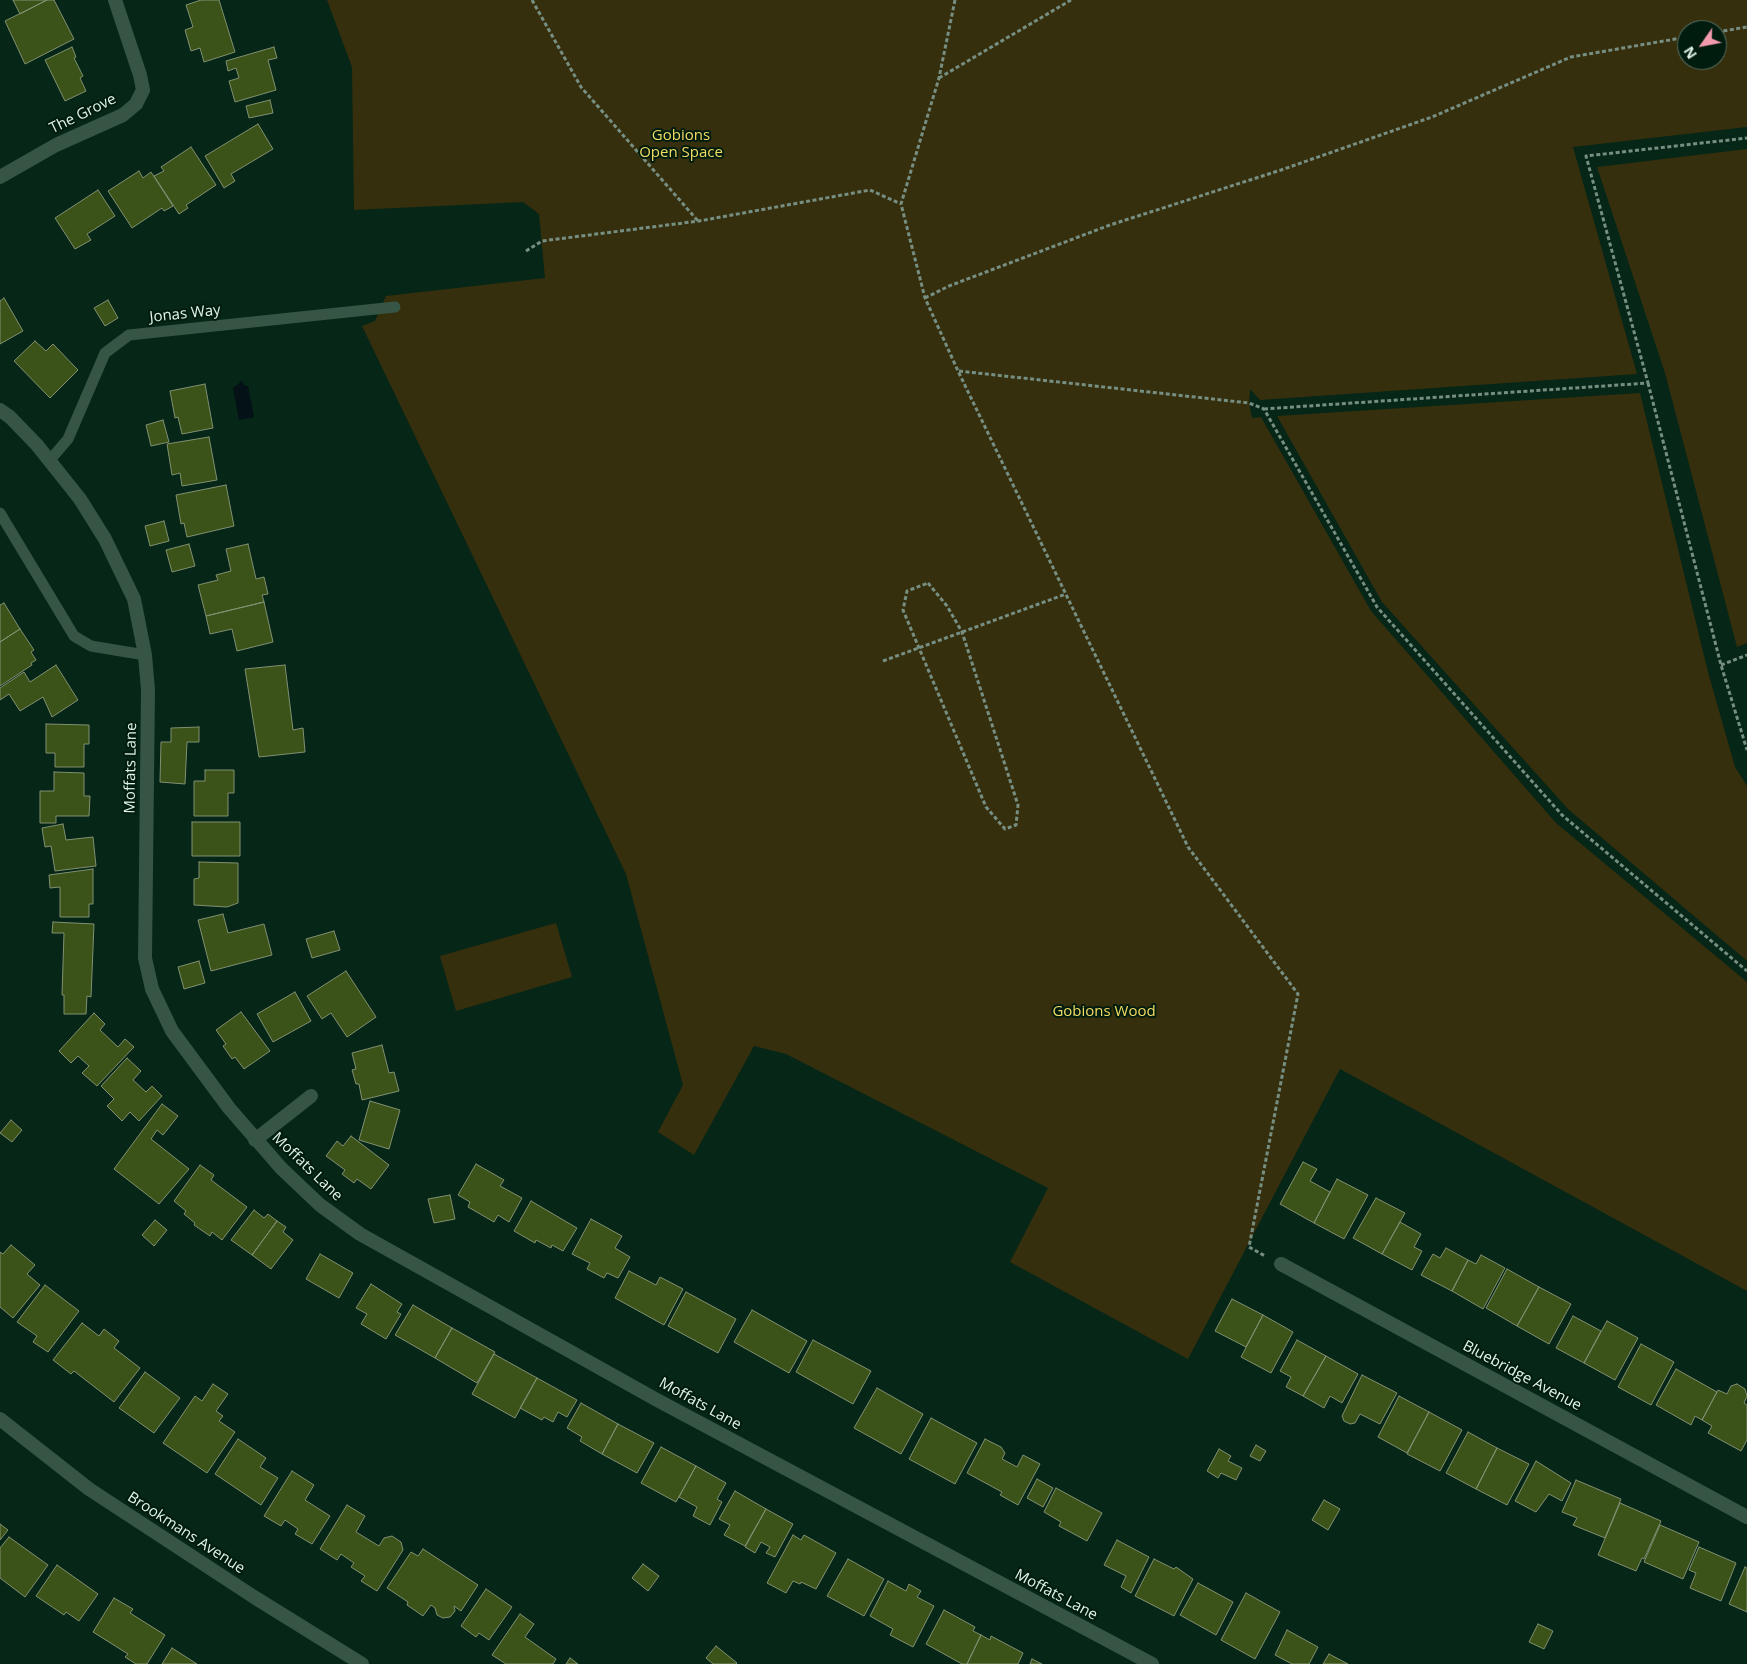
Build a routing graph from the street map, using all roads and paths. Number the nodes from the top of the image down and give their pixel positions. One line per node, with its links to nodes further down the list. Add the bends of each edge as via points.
1 (115, 0): 10 (street, The Grove, via 140,75 143,90 136,104 123,115 56,145)
2 (532, 0): 12 (path, via 580,87)
3 (956, 0): 8 (path)
4 (1071, 0): 8 (path)
5 (1747, 27): 6 (path)
6 (1727, 30)
7 (1677, 39): 14 (path, via 1571,57 1432,117 1110,226)
8 (939, 78): 11 (path)
9 (1747, 138): 17 (path, via 1586,156)
10 (0, 177)
11 (901, 204): 12 (path, via 870,190); 14 (path)
12 (699, 221): 13 (path, via 542,240)
13 (526, 251)
14 (925, 298): 16 (path)
15 (395, 307): 20 (lane, Jonas Way, via 128,335 104,353 68,439)
16 (958, 371): 18 (path, via 1249,403); 22 (path)
17 (1648, 382): 18 (path); 28 (path)
18 (1264, 409): 30 (path, via 1377,607 1562,815)
19 (0, 410): 20 (street, Moffats Lane)
20 (50, 460): 25 (street, Moffats Lane, via 80,498 105,539 134,599)
21 (0, 513): 25 (lane, via 74,636 92,646)
22 (1066, 594): 23 (path); 33 (path, via 1188,846 1298,994 1249,1247)
23 (962, 632): 24 (path); 24 (path, via 928,583 907,591 903,610); 24 (path, via 1018,805 1016,825 1005,829 986,807)
24 (918, 648): 27 (path)
25 (145, 655): 32 (street, Moffats Lane, via 148,690 145,958 152,989 172,1031)
26 (1747, 655): 28 (path)
27 (883, 661)
28 (1721, 665): 29 (path)
29 (1747, 750)
30 (1747, 971)
31 (311, 1096): 32 (street, Moffats Lane)
32 (255, 1140): 37 (street, Moffats Lane, via 320,1205 360,1234 674,1409)
33 (1281, 1264): 35 (street, Bluebridge Avenue)
34 (0, 1418): 36 (street, Brookmans Avenue, via 89,1490)
35 (1747, 1517)
36 (362, 1664)
37 (1152, 1664)

